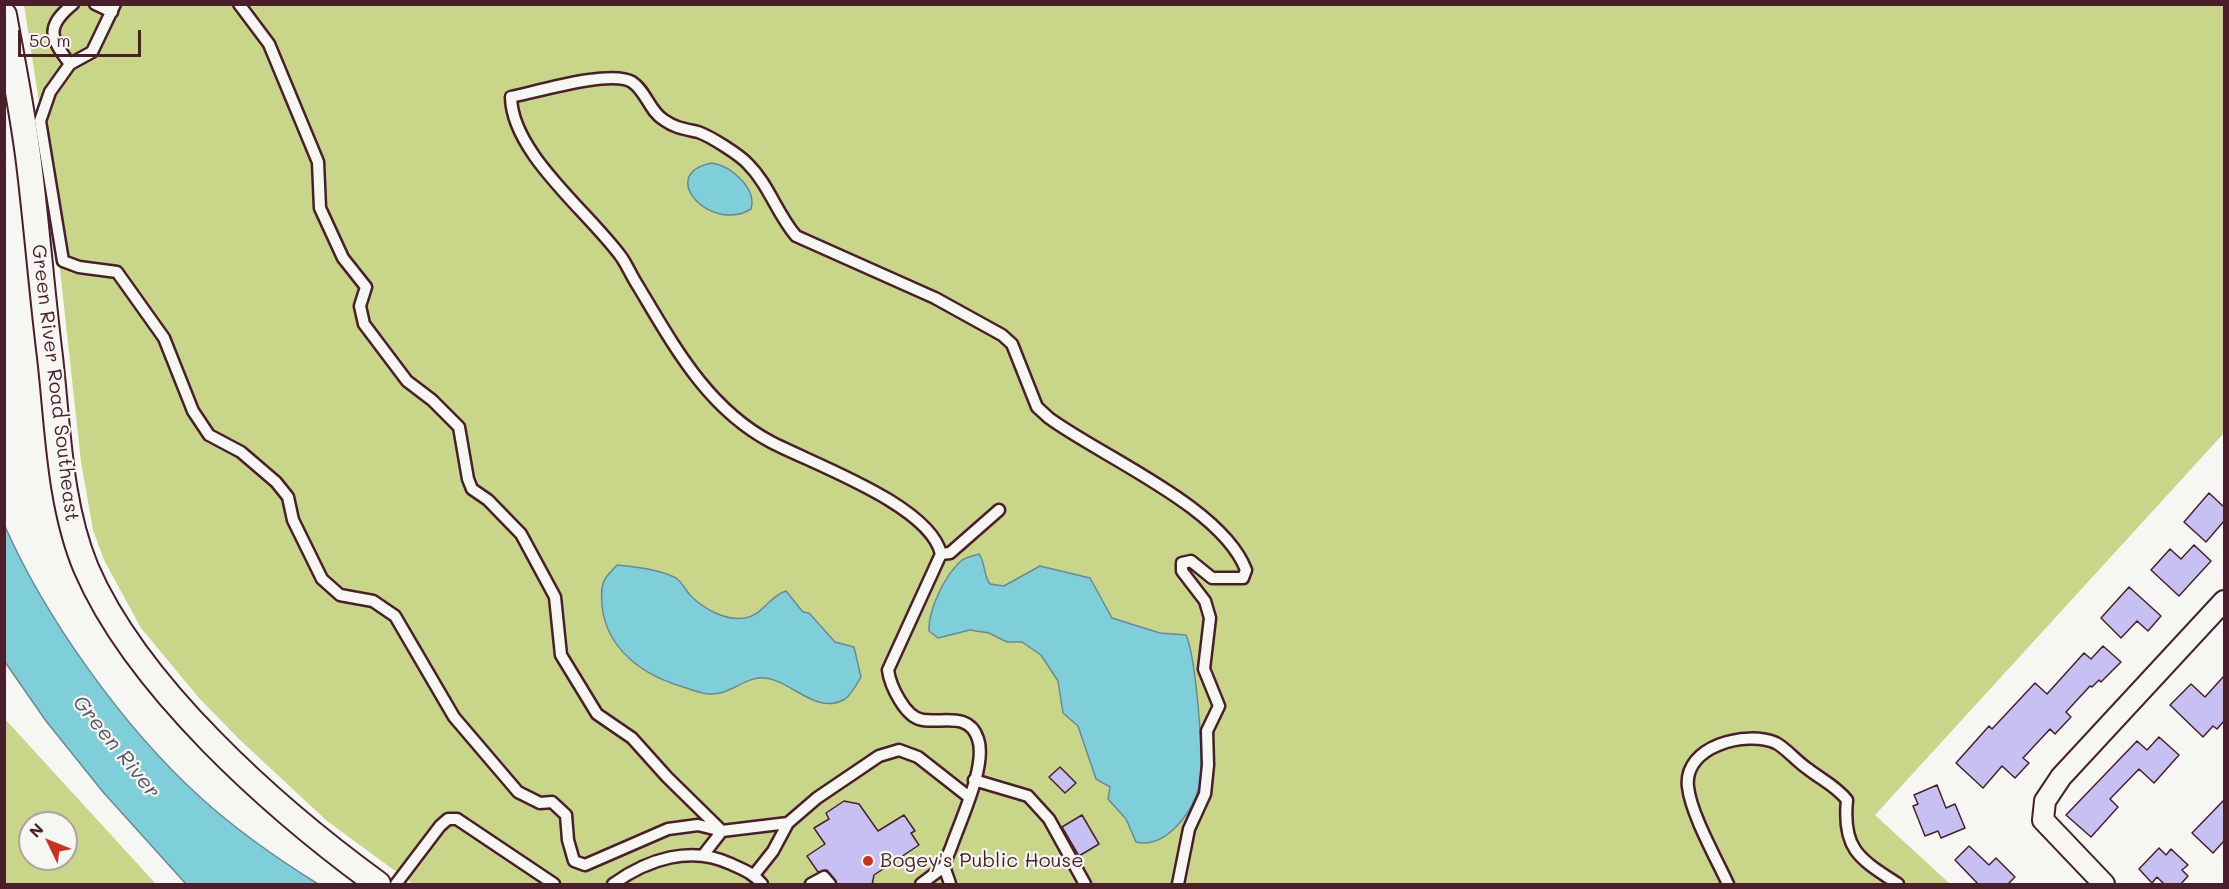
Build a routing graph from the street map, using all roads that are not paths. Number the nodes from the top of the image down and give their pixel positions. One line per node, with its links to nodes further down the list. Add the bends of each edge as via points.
1 (73, 4): 6 (lane, via 54,24 52,33 55,45)
2 (95, 4): 4 (lane)
3 (238, 4): 13 (lane, via 269,44 318,162 320,208 343,258 366,286 360,306 364,324 407,381 459,427 472,489 521,534 555,597 561,655 597,714 632,738)
4 (113, 8): 6 (lane, via 93,52)
5 (4, 15): 17 (street, Green River Road Southeast, via 29,163 62,465 75,536 86,568 124,639 184,711 315,836)
6 (70, 64): 13 (lane, via 50,92 40,121 63,261 117,272 164,338 193,411 209,435 241,452 288,496 293,520 322,579 340,595 373,601 395,616 454,717 518,792 540,803 552,802 566,815 574,861 585,865 668,829 698,825)
7 (999, 510): 8 (lane, via 950,553)
8 (941, 554): 10 (lane, via 888,670 889,680 916,718 945,718 974,729 981,749); 27 (lane, via 933,537 889,499 745,428 717,403 688,368 622,258 529,148 511,114 511,97 610,77 630,80 661,119 700,133 747,162 764,182 783,220 796,236 935,298 1002,335 1012,344 1037,407 1048,418 1184,503 1233,545 1246,570 1243,578 1212,578 1191,561 1182,563 1182,571 1205,601 1210,618 1204,669 1219,706 1207,731 1205,794 1189,829)
9 (2224, 601): 30 (street, via 2061,777 2045,801 2043,820)
10 (974, 780): 11 (lane); 26 (lane, via 1028,796 1049,819)
11 (969, 797): 12 (lane, via 918,757 899,750 879,756); 15 (lane)
12 (788, 823): 13 (lane); 16 (lane, via 773,852)
13 (722, 831): 14 (lane)
14 (704, 854): 16 (lane); 20 (lane, via 676,855 632,871)
15 (945, 866): 24 (lane); 25 (lane)
16 (754, 875): 21 (lane)
17 (378, 885)
18 (396, 885): 19 (lane, via 448,819 457,819)
19 (554, 885)
20 (613, 885)
21 (762, 885)
22 (811, 885): 23 (lane, via 824,877)
23 (830, 885)
24 (921, 885)
25 (950, 885)
26 (1085, 885)
27 (1178, 885)
28 (1728, 885): 29 (lane, via 1688,788 1689,772 1710,748 1752,739 1776,743 1838,789 1847,800 1845,827 1850,843 1860,856)
29 (1898, 885)
30 (2104, 885)

